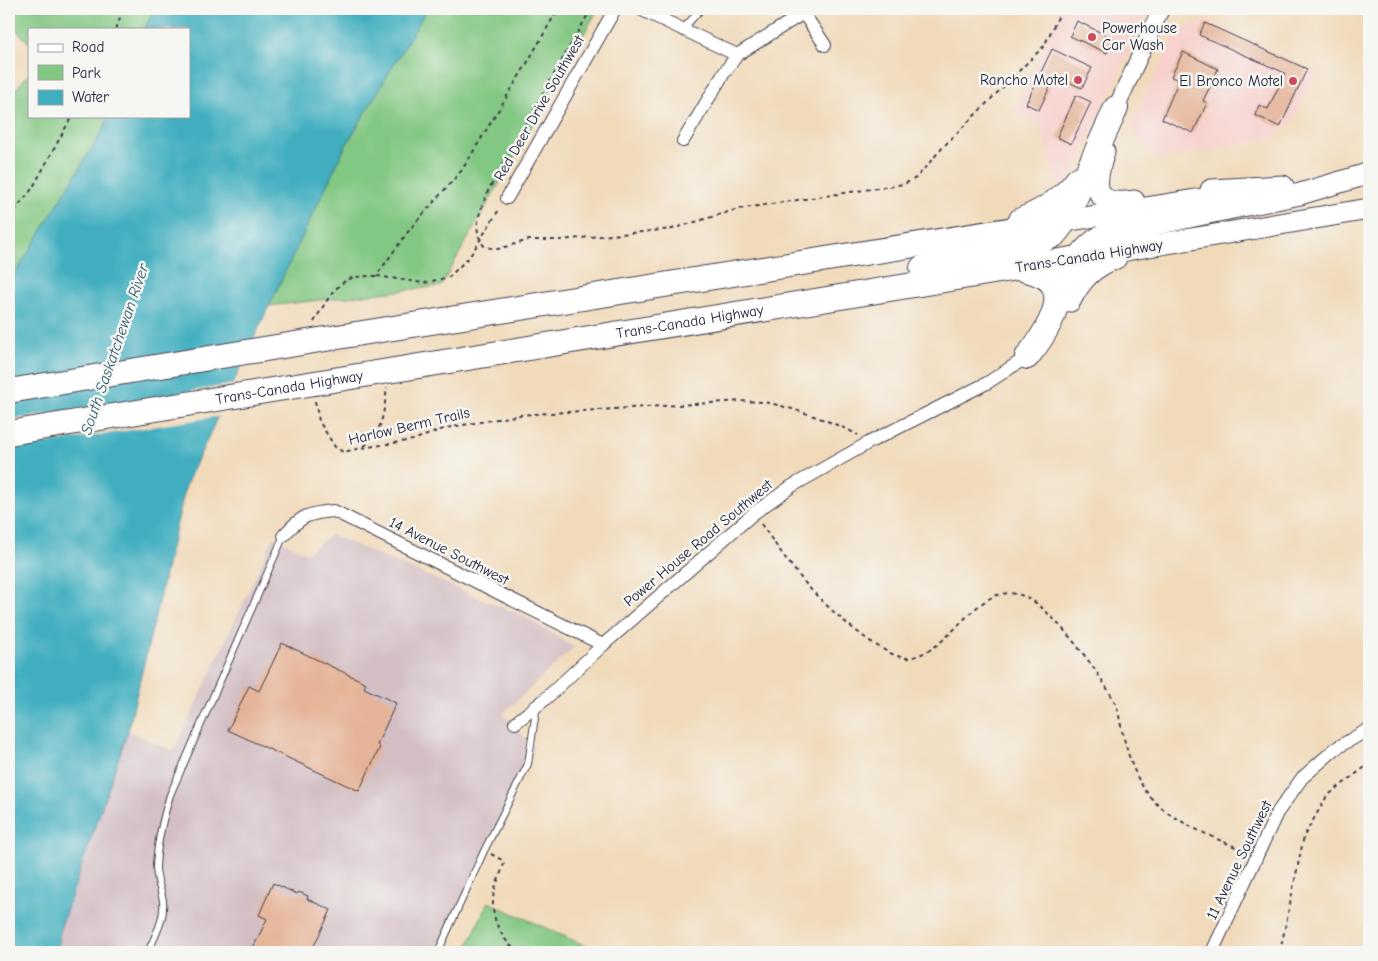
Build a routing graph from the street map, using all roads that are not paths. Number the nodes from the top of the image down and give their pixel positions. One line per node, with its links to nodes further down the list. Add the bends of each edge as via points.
1 (615, 9): 13 (street, Red Deer Drive Southwest)
2 (640, 9): 6 (street)
3 (701, 9): 6 (lane)
4 (1161, 9): 9 (street)
5 (807, 11): 7 (street); 8 (street)
6 (683, 29): 8 (street)
7 (825, 44)
8 (737, 55): 10 (street)
9 (1116, 108): 12 (highway, via 1097,174 1098,189 1107,199 1128,202 1209,190); 15 (highway); 16 (highway, via 1086,165 1060,199 1036,214)
10 (683, 141)
11 (1368, 173): 12 (highway); 18 (highway, via 1300,194 1103,234 1089,243)
12 (1284, 186): 15 (highway)
13 (507, 198)
14 (1369, 209): 17 (highway, Trans-Canada Highway)
15 (1065, 221): 16 (highway); 20 (highway, via 1054,235 1040,242 846,283)
16 (974, 236): 23 (highway, bridge)
17 (1146, 247): 18 (highway, Trans-Canada Highway); 22 (highway, via 1089,272 1076,290 1057,329)
18 (1078, 258): 19 (highway, Trans-Canada Highway); 21 (highway)
19 (1018, 268): 20 (highway, Trans-Canada Highway); 21 (highway, via 1038,273 1055,290)
20 (765, 309): 24 (highway, Trans-Canada Highway, bridge, via 381,380)
21 (1049, 324): 22 (highway)
22 (1027, 357): 26 (street, Power House Road Southwest, via 987,383 792,486 754,513)
23 (9, 391)
24 (9, 433)
25 (284, 535): 26 (street, 14 Avenue Southwest, via 296,521 314,512 334,511); 30 (lane, via 170,795 160,828 156,868 163,903 162,916)
26 (603, 645): 27 (street, Power House Road Southwest)
27 (543, 700): 28 (street, Power House Road Southwest); 31 (lane, via 536,711 528,764)
28 (515, 723)
29 (1369, 729): 32 (street, 11 Avenue Southwest, via 1335,749 1302,778 1277,813)
30 (148, 952)
31 (438, 952)
32 (1212, 952)

